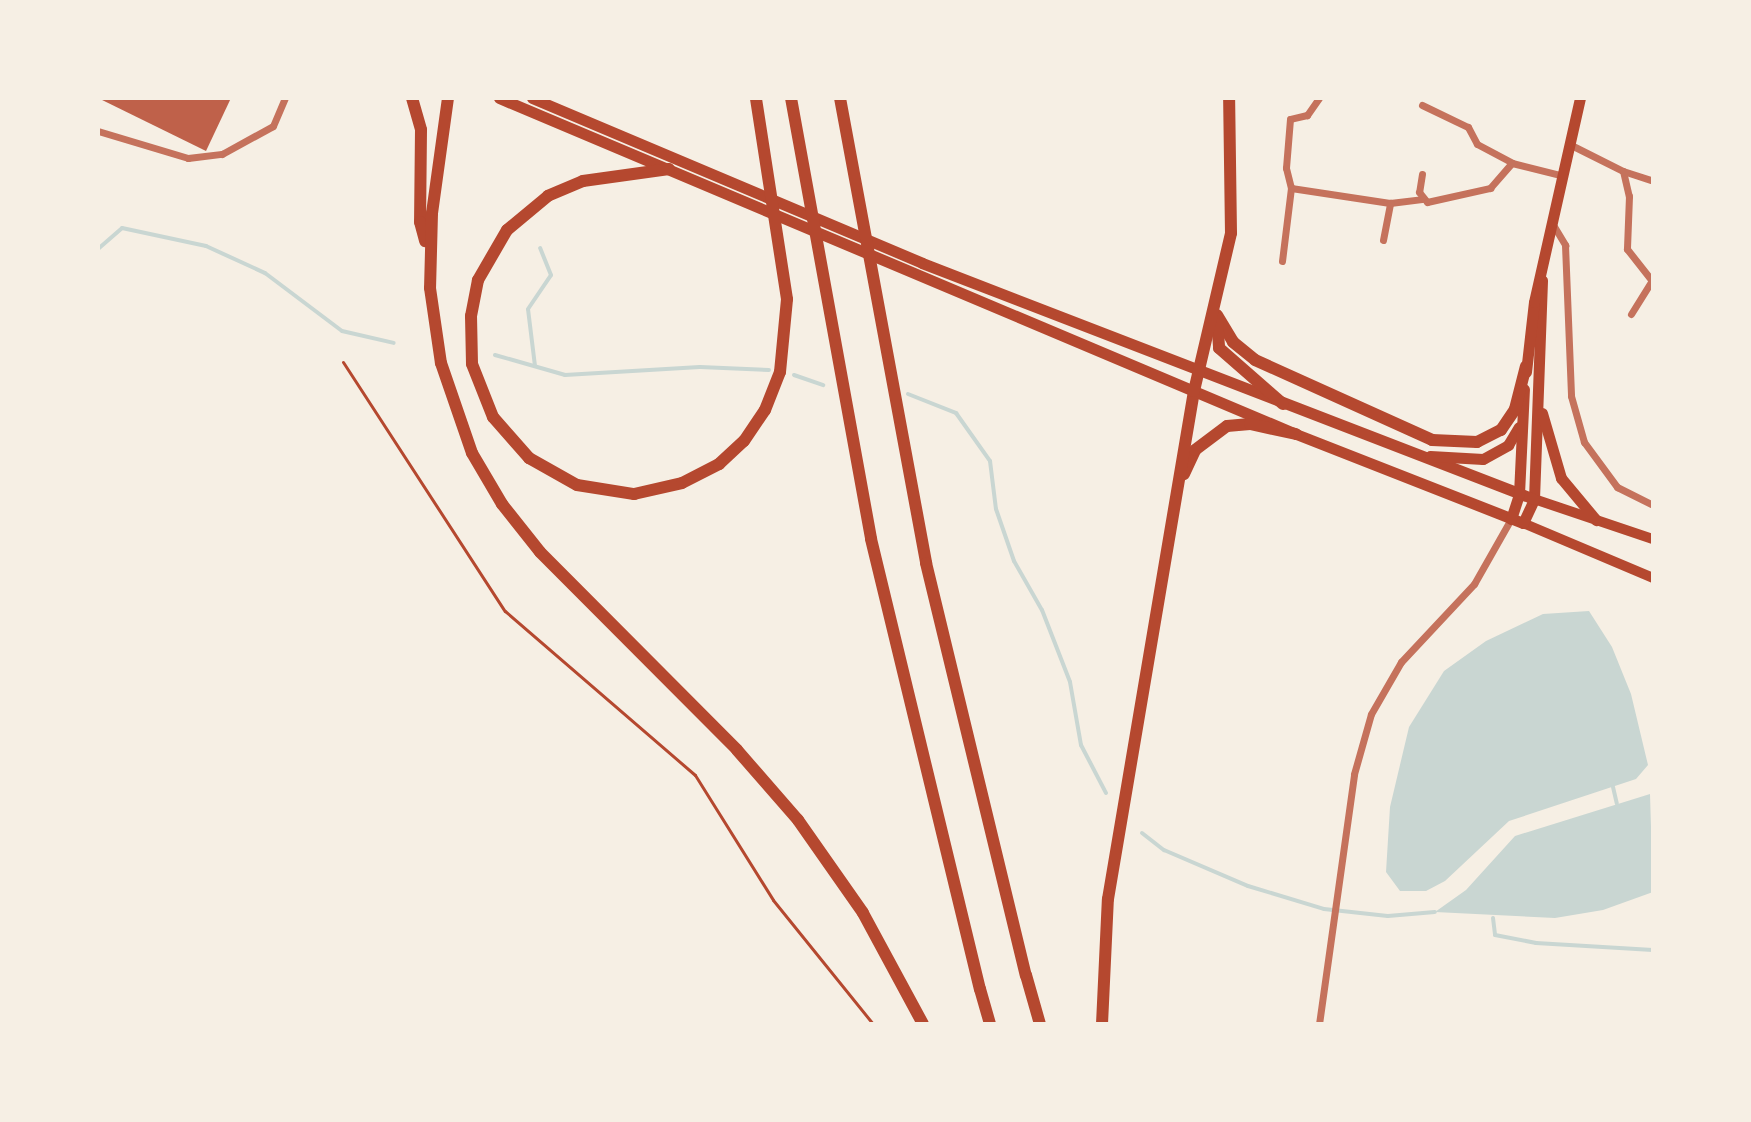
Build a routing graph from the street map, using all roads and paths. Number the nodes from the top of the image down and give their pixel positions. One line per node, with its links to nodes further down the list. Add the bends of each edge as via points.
1 (285, 98): 13 (street, via 273,126 222,154 188,158)
2 (412, 98): 26 (highway, via 421,130 420,222)
3 (448, 98): 26 (highway)
4 (499, 98): 16 (main road)
5 (532, 98): 35 (main road, via 922,263)
6 (756, 98): 16 (highway, via 787,299 780,372 765,410 744,441 719,464 682,483 634,494 577,485 529,458 493,417 472,364 471,316 478,280 507,230 548,196 583,181)
7 (791, 98): 53 (highway, via 878,570)
8 (840, 98): 54 (highway, via 926,563)
9 (1229, 98): 28 (highway, via 1234,197)
10 (1319, 98): 21 (street, via 1307,115 1290,119 1286,168)
11 (1580, 98): 14 (main road)
12 (1422, 105): 15 (street, via 1468,127 1477,144)
13 (98, 131)
14 (1567, 143): 17 (street); 19 (main road)
15 (1512, 163): 19 (street); 22 (street, via 1490,188)
16 (669, 169): 37 (main road)
17 (1623, 171): 20 (street); 30 (street, via 1629,196 1627,249)
18 (1422, 174): 22 (street)
19 (1560, 175): 24 (main road)
20 (1653, 181)
21 (1291, 188): 23 (street); 27 (street)
22 (1422, 199): 23 (street)
23 (1390, 203): 25 (street)
24 (1552, 223): 29 (main road); 45 (street, via 1565,245 1571,396 1584,442 1617,487)
25 (1383, 240)
26 (428, 252): 52 (highway, via 432,313 447,389 472,453 502,504 540,552 737,750 798,820 863,913)
27 (1282, 261)
28 (1220, 279): 32 (highway); 35 (highway)
29 (1542, 280): 34 (main road); 36 (main road)
30 (1653, 281): 31 (street)
31 (1631, 314)
32 (1217, 315): 34 (highway, via 1233,342 1255,360 1432,440 1477,442 1501,430 1515,409); 38 (highway, via 1219,348)
33 (343, 362): 51 (path, via 505,611 695,775 773,900)
34 (1526, 366): 39 (main road)
35 (1198, 369): 37 (highway); 38 (main road)
36 (1538, 385): 44 (main road); 46 (main road, via 1556,468)
37 (1194, 391): 40 (main road); 42 (highway)
38 (1283, 404): 41 (main road)
39 (1521, 420): 41 (main road, via 1508,445 1483,459); 43 (main road)
40 (1296, 434): 42 (highway, via 1250,424 1227,426 1195,450); 47 (main road)
41 (1418, 454): 43 (main road)
42 (1177, 488): 55 (highway, via 1108,899)
43 (1519, 494): 44 (main road); 47 (main road)
44 (1534, 499): 46 (main road); 47 (main road)
45 (1653, 505)
46 (1596, 520): 49 (main road)
47 (1517, 521): 48 (street); 48 (street); 50 (main road)
48 (1503, 538): 56 (street, via 1465,597 1401,662 1371,714 1354,774)
49 (1653, 539)
50 (1653, 578)
51 (873, 1024)
52 (923, 1024)
53 (990, 1024)
54 (1040, 1024)
55 (1102, 1024)
56 (1319, 1024)

